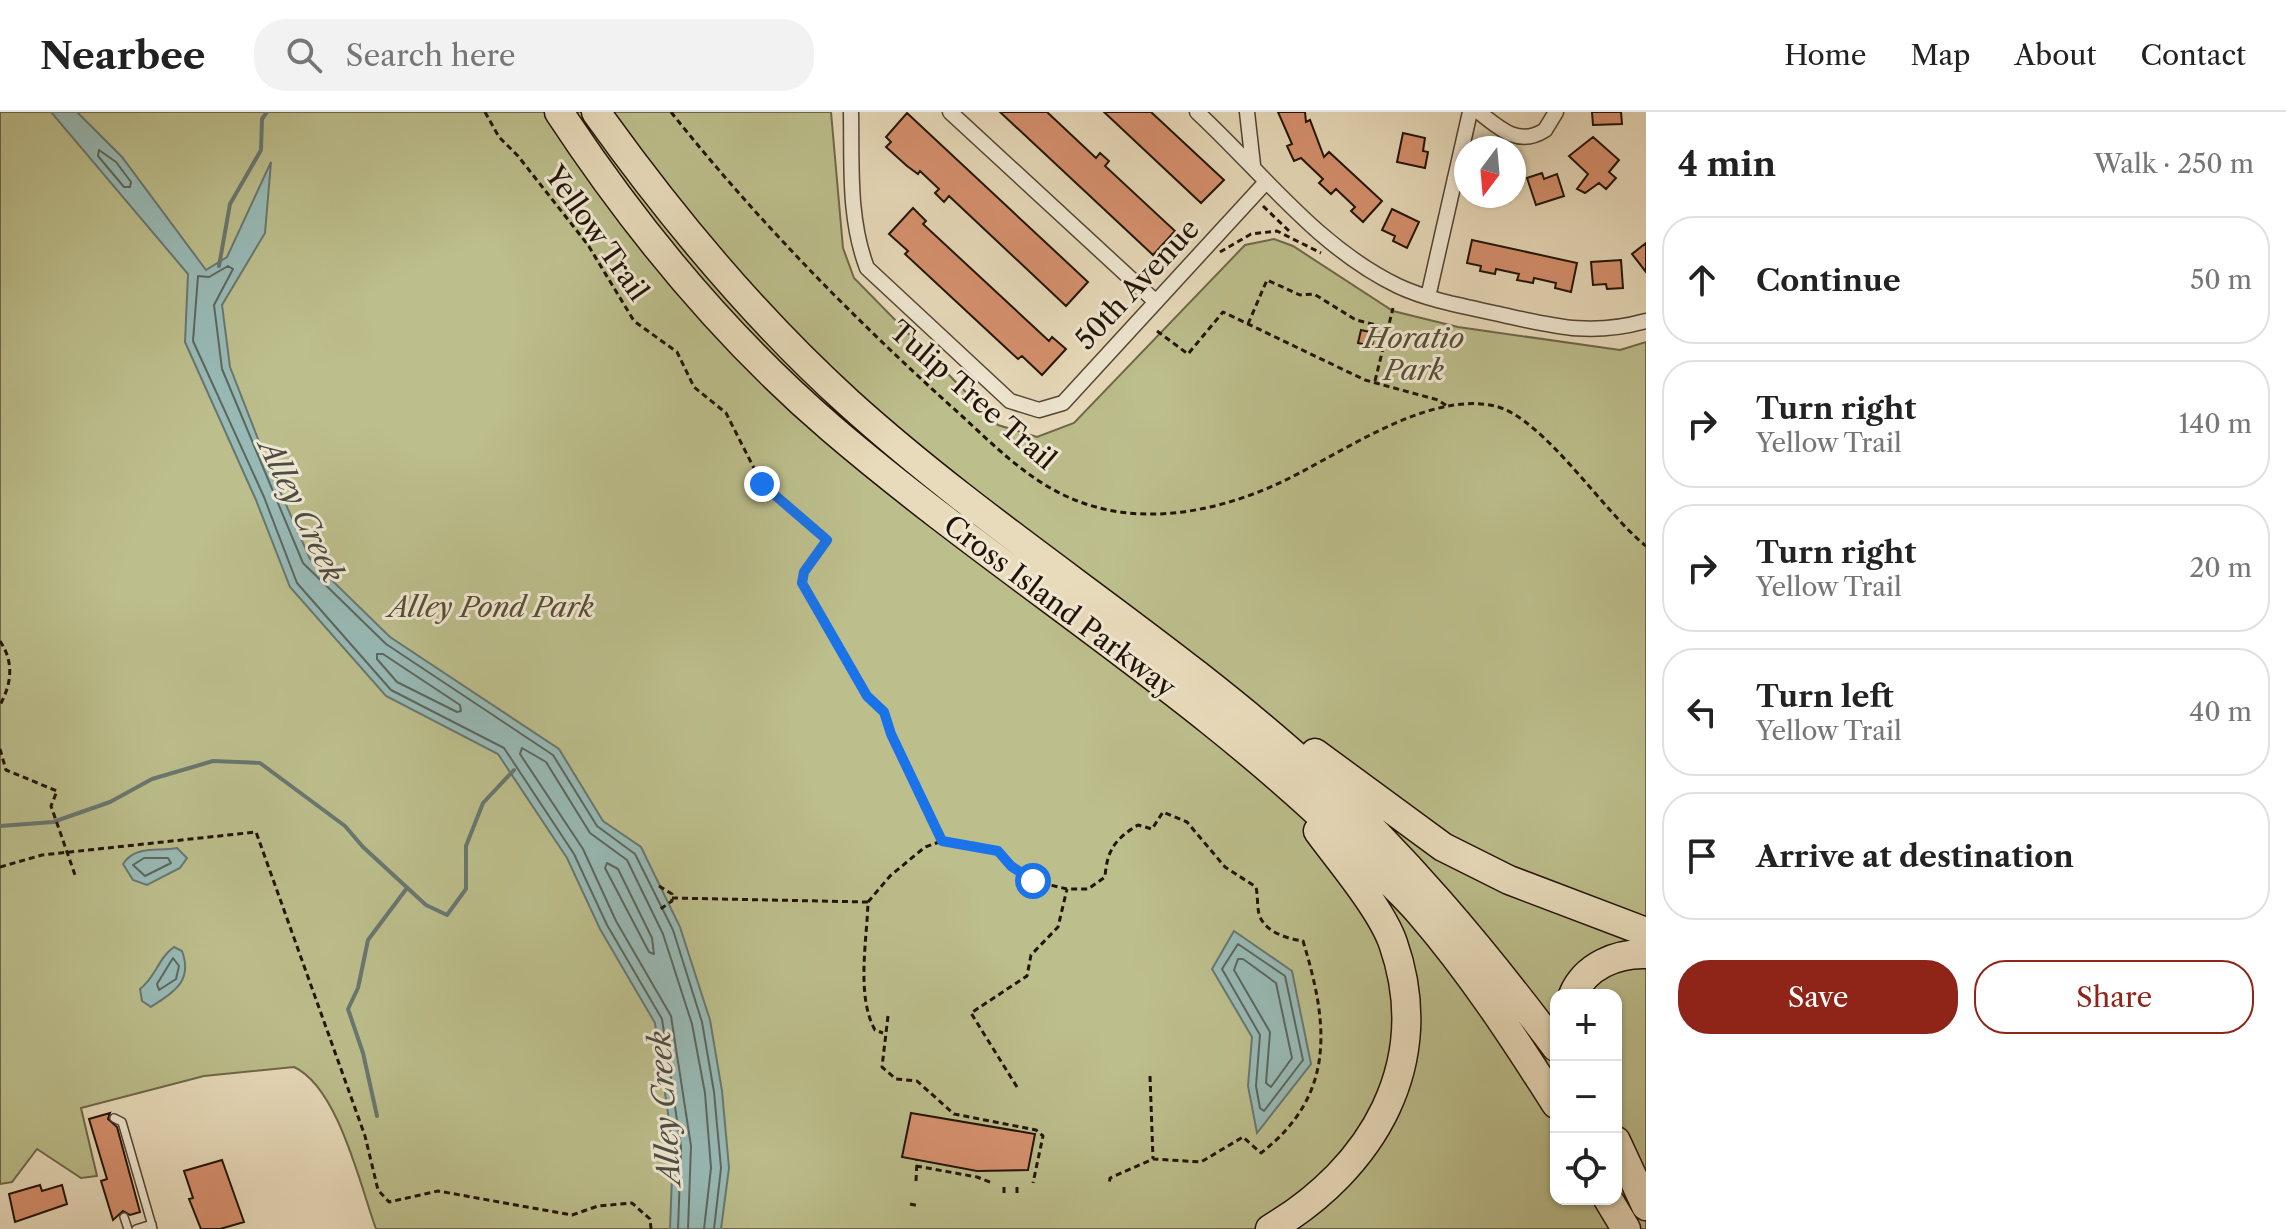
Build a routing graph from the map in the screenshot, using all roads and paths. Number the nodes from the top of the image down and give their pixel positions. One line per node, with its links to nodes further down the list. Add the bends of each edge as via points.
1 (485, 112): 33 (path, Yellow Trail, via 499,137 588,245 634,321 677,352 694,387 726,413 762,484 827,540 802,583 867,696 884,712)
2 (559, 112): 31 (highway, Cross Island Parkway, via 685,281 830,427)
3 (596, 112): 29 (highway, Cross Island Parkway, via 711,262 848,402)
4 (671, 112): 26 (path, Tulip Tree Trail, via 718,171 867,330 1019,468 1070,498 1155,517 1235,500 1289,479 1364,439)
5 (851, 112): 19 (street, 50th Avenue, via 853,204 867,268 1010,401 1039,410 1063,403)
6 (950, 112): 19 (street)
7 (1247, 112): 12 (street)
8 (1470, 112): 18 (street)
9 (1479, 112): 10 (street, via 1520,138 1545,130)
10 (1556, 112)
11 (1202, 113): 12 (street)
12 (1253, 165): 13 (street)
13 (1266, 182): 16 (street, 50th Avenue); 17 (street)
14 (1260, 203): 15 (path)
15 (1289, 231)
16 (1200, 255): 17 (path, via 1223,252 1251,234 1277,231 1318,253); 19 (street, 50th Avenue)
17 (1351, 260): 18 (street)
18 (1428, 297): 21 (street, via 1587,331)
19 (1156, 302)
20 (1393, 308): 23 (path)
21 (1646, 321)
22 (1248, 324): 23 (path, via 1267,280 1300,295 1314,294 1356,320); 24 (path, via 1223,312 1188,354); 25 (path)
23 (1388, 328): 25 (path)
24 (1157, 331)
25 (1375, 381): 26 (path)
26 (1449, 407): 27 (path, Tulip Tree Trail, via 1477,403 1515,415)
27 (1646, 546)
28 (0, 641): 30 (path, via 9,655 10,671 10,686)
29 (1158, 645): 42 (highway, via 1265,714 1443,847 1509,880); 47 (highway, Cross Island Parkway, via 1309,768 1427,884)
30 (0, 705)
31 (1238, 742): 50 (highway, Cross Island Parkway, via 1419,912 1498,1014); 73 (highway, via 1318,831 1357,885 1392,939 1405,988 1402,1063 1381,1120 1337,1180)
32 (0, 749): 34 (path, via 6,770 57,791 51,806)
33 (942, 841): 38 (path, via 998,851 1033,881); 40 (path, via 925,847)
34 (67, 853): 35 (path); 36 (path); 72 (path, via 256,832 365,1136 378,1190 389,1202 438,1191 572,1215 632,1203 650,1219)
35 (0, 867)
36 (75, 875)
37 (659, 886): 39 (path)
38 (1067, 889): 49 (path, via 1058,927 1031,955 1027,976 971,1013); 53 (path, via 1088,889 1105,877 1106,853 1119,837 1138,825 1152,829 1163,812 1187,822 1225,867 1256,887 1266,926 1303,941 1320,994 1319,1067 1298,1116 1280,1139 1261,1153 1243,1137 1201,1162)
39 (672, 898): 40 (path); 41 (path)
40 (868, 902): 46 (path, via 869,1020)
41 (659, 910)
42 (1646, 932)
43 (1646, 954): 44 (highway, via 1616,957 1594,968)
44 (1576, 989)
45 (888, 1016): 46 (path)
46 (883, 1033): 58 (path, via 882,1067 896,1079 917,1081 954,1114 1036,1130 1043,1136)
47 (1550, 1039)
48 (1150, 1076): 53 (path)
49 (1017, 1087)
50 (1550, 1095)
51 (114, 1118): 69 (lane, via 122,1122)
52 (1622, 1154): 67 (highway)
53 (1153, 1159): 59 (path, via 1110,1178)
54 (917, 1160): 55 (path)
55 (916, 1166): 56 (path); 57 (path)
56 (916, 1181)
57 (992, 1183)
58 (1033, 1183)
59 (1109, 1185)
60 (1004, 1187): 62 (path)
61 (1017, 1187): 63 (path)
62 (1004, 1195)
63 (1017, 1195)
64 (910, 1204): 66 (path)
65 (1612, 1205): 74 (highway)
66 (919, 1206)
67 (1646, 1206)
68 (124, 1217): 70 (lane)
69 (153, 1227): 71 (lane)
70 (128, 1229)
71 (136, 1229)
72 (651, 1229)
73 (1270, 1229)
74 (1626, 1229)

